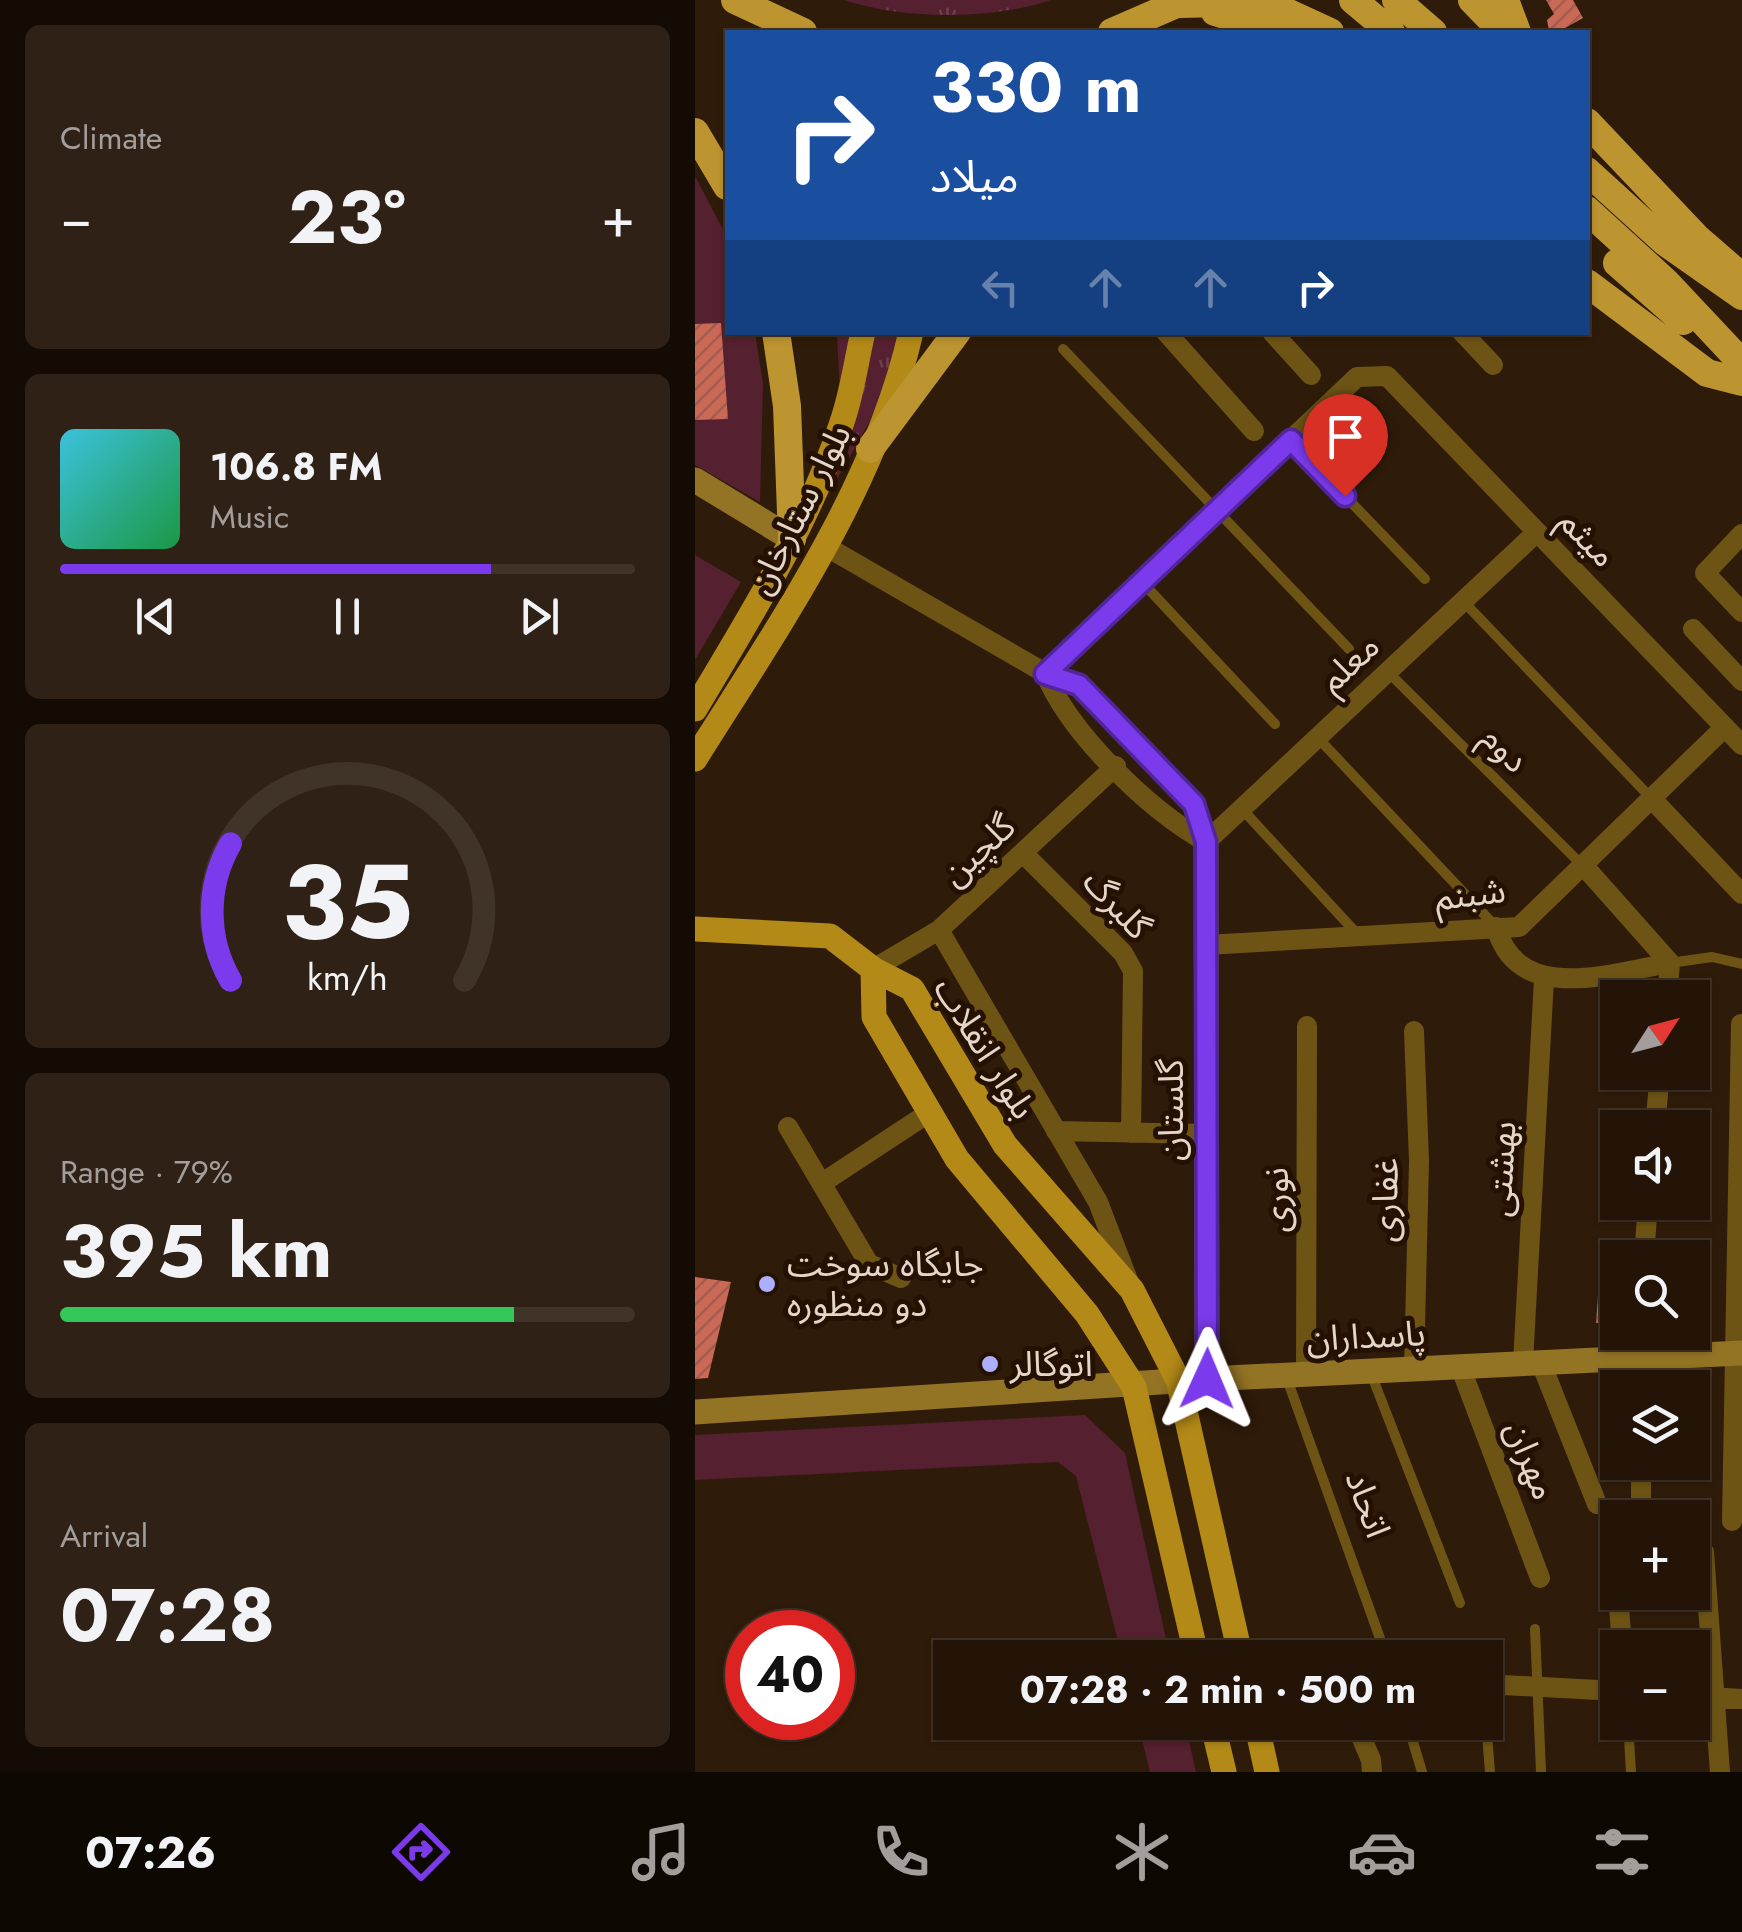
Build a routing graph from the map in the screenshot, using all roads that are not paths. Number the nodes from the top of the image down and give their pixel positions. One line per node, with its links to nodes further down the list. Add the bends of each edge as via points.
1 (1353, 0): 12 (highway)
2 (1396, 0): 13 (highway)
3 (1472, 0): 14 (highway)
4 (1505, 0): 15 (highway)
5 (1183, 2): 9 (highway); 10 (highway); 11 (highway, via 1265,2)
6 (739, 3): 7 (main road); 8 (highway)
7 (774, 30)
8 (799, 30)
9 (1117, 30)
10 (1273, 30)
11 (1326, 30)
12 (1389, 30)
13 (1431, 30)
14 (1501, 30)
15 (1516, 30)
16 (1590, 125): 22 (highway)
17 (695, 132): 19 (highway)
18 (1590, 175): 24 (highway, via 1665,242)
19 (725, 183)
20 (1590, 213): 34 (highway)
21 (1590, 237): 34 (highway, via 1651,296)
22 (1742, 277)
23 (1590, 284): 36 (highway, via 1707,373)
24 (1742, 296)
25 (776, 335): 44 (highway, via 787,406)
26 (862, 335): 44 (main road, بلوار ستارخان, via 843,421)
27 (910, 335): 39 (main road, بلوار ستارخان, via 898,390)
28 (955, 335): 39 (highway)
29 (1169, 335): 37 (street)
30 (1275, 335): 35 (street)
31 (1466, 335): 33 (street)
32 (1063, 350): 41 (lane)
33 (1493, 365)
34 (1742, 366)
35 (1311, 375)
36 (1742, 382)
37 (1254, 431)
38 (1291, 440): 41 (street); 42 (street, میثم, via 1357,378 1387,376); 46 (lane)
39 (870, 449): 45 (main road, بلوار ستارخان)
40 (695, 480): 44 (main road)
41 (1217, 511): 47 (street); 51 (lane)
42 (1537, 532): 48 (street, معلم); 57 (street, میثم)
43 (1742, 534): 49 (street, via 1705,573)
44 (792, 538): 55 (main road, بلوار ستارخان)
45 (827, 548): 53 (street, گلستان); 60 (main road, بلوار ستارخان)
46 (1425, 579)
47 (1141, 582): 53 (street); 56 (lane)
48 (1463, 602): 52 (street, معلم); 62 (lane)
49 (1742, 612)
50 (1693, 629): 54 (street)
51 (1349, 649)
52 (1388, 672): 58 (street, معلم); 66 (lane, دوم)
53 (1045, 674): 61 (street, via 1059,706); 64 (street, گلستان, via 1079,685 1194,804)
54 (1742, 681)
55 (695, 710)
56 (1275, 724)
57 (1725, 727): 59 (street, میثم); 62 (street, شبنم)
58 (1317, 738): 63 (street, معلم); 68 (lane)
59 (1742, 745)
60 (695, 760)
61 (1116, 766): 64 (street, via 1169,821); 65 (street, گلچین)
62 (1651, 798): 66 (street, شبنم); 67 (street)
63 (1242, 808): 64 (street, معلم); 71 (lane)
64 (1206, 842): 72 (street, گلستان)
65 (1023, 853): 70 (street, گلچین); 84 (street, گلبرگ, via 1123,952 1133,971)
66 (1583, 865): 68 (street, شبنم, via 1519,926); 73 (street)
67 (1742, 894)
68 (1496, 928): 71 (street, شبنم); 76 (street, via 1511,958)
69 (695, 929): 75 (main road, via 831,936)
70 (939, 930): 75 (street, گلچین); 83 (street)
71 (1359, 936): 72 (street, شبنم)
72 (1206, 945): 85 (street, گلستان)
73 (1670, 964): 74 (lane, via 1711,957); 76 (street); 77 (street)
74 (1742, 964)
75 (873, 968): 81 (main road, بلوار انقلاب, via 874,1017); 88 (main road, بلوار انقلاب, via 912,990 1005,1146)
76 (1544, 979): 92 (street, بهشتی)
77 (1669, 980)
78 (1741, 1024): 91 (street)
79 (1307, 1026): 96 (street, نوری)
80 (1414, 1032): 94 (street, غفاری)
81 (930, 1112): 86 (street); 99 (main road, بلوار انقلاب, via 957,1159 1087,1314)
82 (788, 1128): 86 (street)
83 (1056, 1130): 84 (street); 88 (street, via 1098,1202)
84 (1131, 1133): 85 (street)
85 (1206, 1134): 97 (street, گلستان)
86 (821, 1183): 87 (street, via 869,1264)
87 (901, 1278)
88 (1132, 1290): 98 (main road, بلوار انقلاب)
89 (1610, 1350): 92 (main road, پاسداران)
90 (1701, 1350): 91 (main road, پاسداران)
91 (1737, 1353): 102 (street)
92 (1532, 1363): 93 (main road, پاسداران); 101 (street)
93 (1460, 1366): 94 (main road, پاسداران); 103 (street, مهران)
94 (1414, 1368): 95 (main road, پاسداران)
95 (1371, 1370): 96 (main road, پاسداران); 104 (lane)
96 (1296, 1374): 97 (main road, پاسداران); 109 (lane, اتحاد)
97 (1207, 1379): 98 (main road, پاسداران)
98 (1178, 1380): 99 (main road, پاسداران); 108 (main road, بلوار انقلاب)
99 (1134, 1386): 100 (main road, پاسداران); 107 (main road, بلوار انقلاب)
100 (695, 1412)
101 (1597, 1504)
102 (1732, 1520)
103 (1540, 1578)
104 (1460, 1602)
105 (1708, 1610): 114 (street)
106 (1535, 1628): 111 (lane)
107 (1193, 1640)
108 (1237, 1640)
109 (1381, 1640)
110 (1503, 1685): 111 (street)
111 (1536, 1686): 112 (street); 127 (lane)
112 (1600, 1689)
113 (1710, 1697): 114 (street)
114 (1714, 1697): 115 (street); 129 (street)
115 (1742, 1698)
116 (1217, 1740): 122 (main road)
117 (1259, 1740): 123 (main road)
118 (1363, 1740): 124 (street)
119 (1412, 1740): 125 (lane)
120 (1487, 1740): 126 (lane)
121 (1629, 1740): 128 (lane)
122 (1224, 1772)
123 (1267, 1772)
124 (1371, 1772)
125 (1422, 1772)
126 (1489, 1772)
127 (1541, 1772)
128 (1631, 1772)
129 (1720, 1772)

